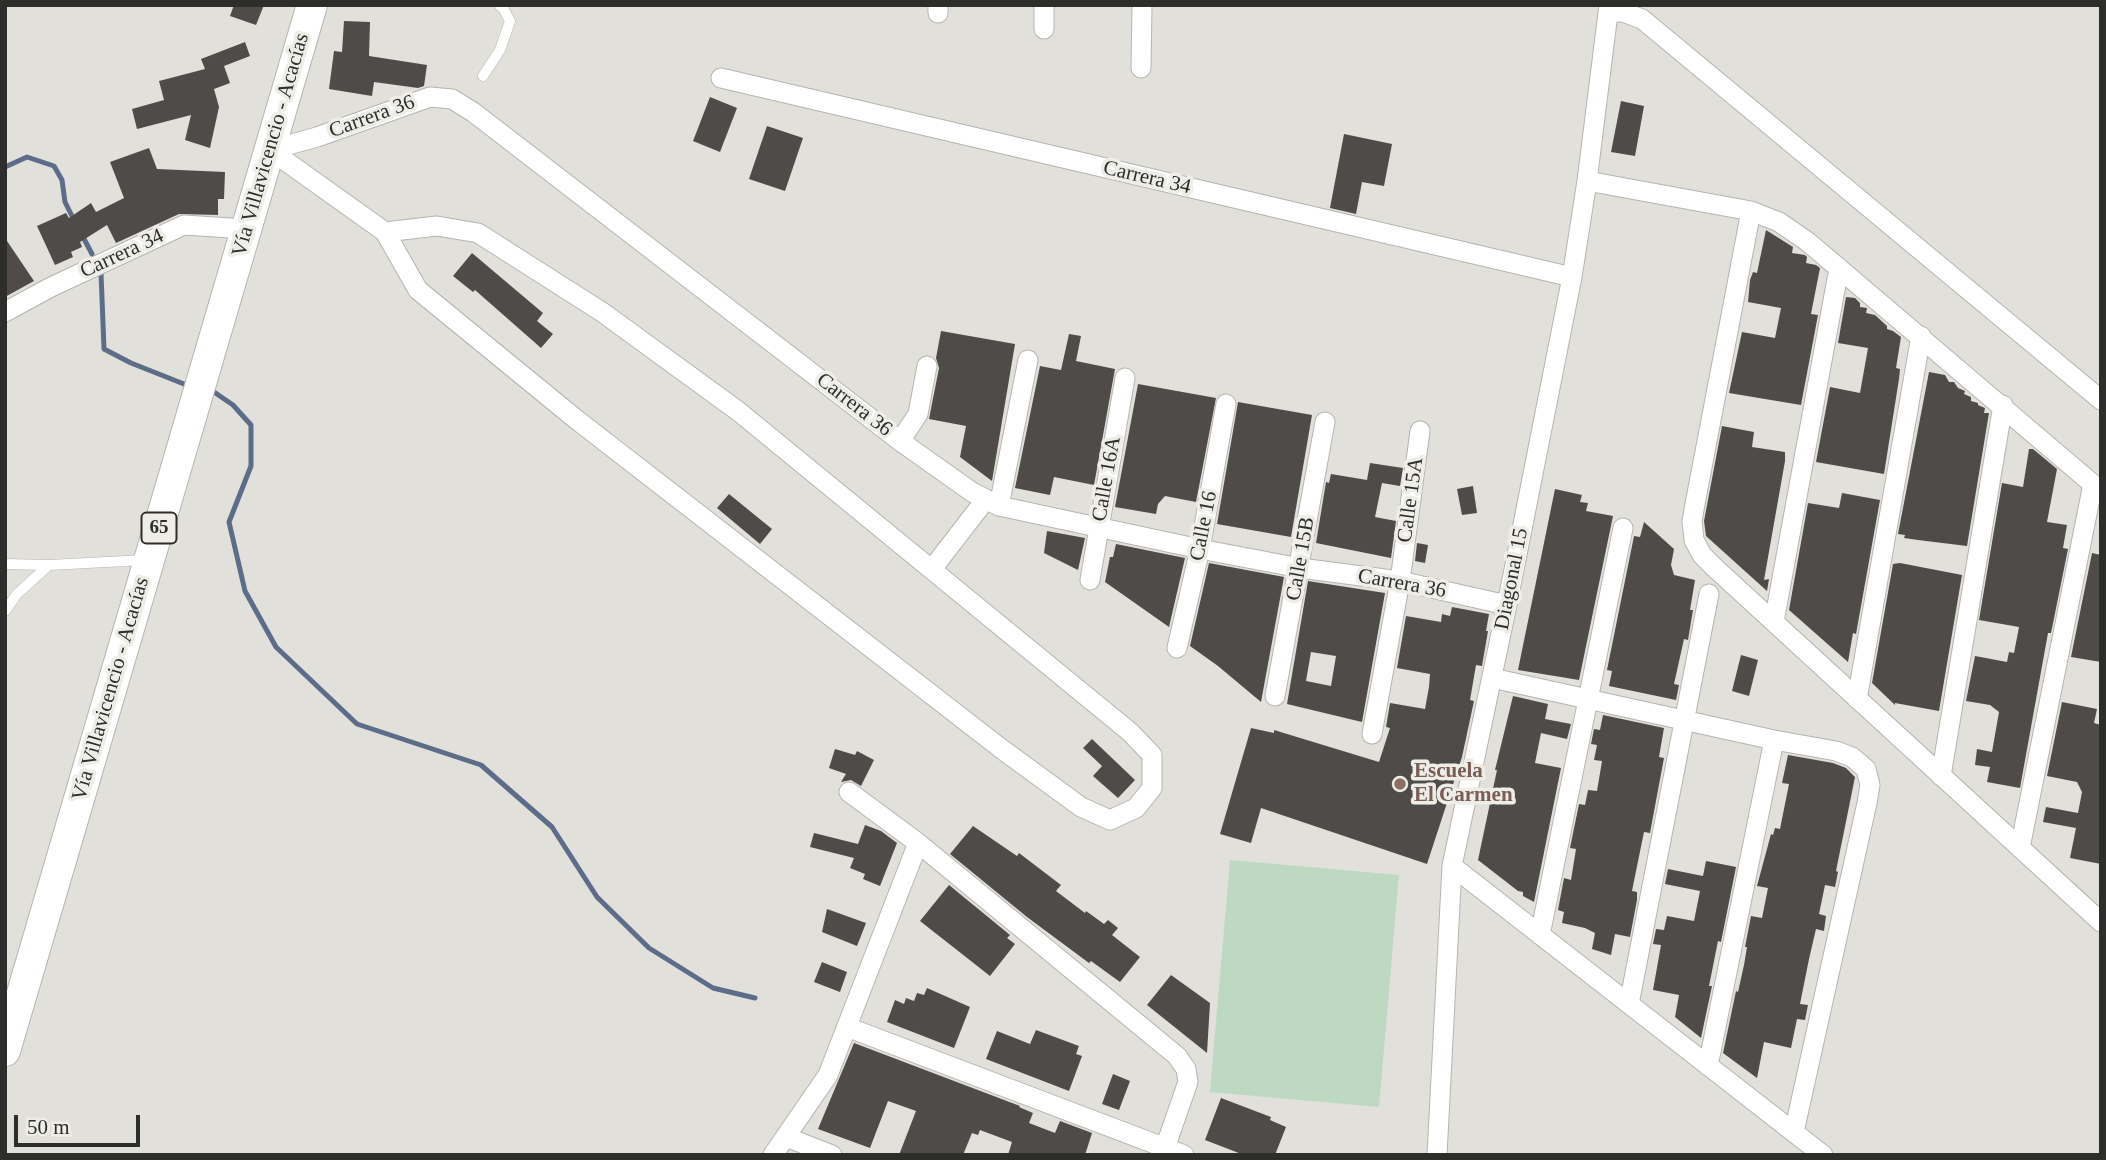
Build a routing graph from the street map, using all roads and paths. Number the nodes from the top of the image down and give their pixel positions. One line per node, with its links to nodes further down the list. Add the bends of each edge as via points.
1 (312, 5): 10 (main road, Vía Villavicencio - Acacías / 65)
2 (499, 5): 8 (lane, via 510,22)
3 (1044, 5): 6 (street)
4 (1142, 5): 7 (street)
5 (1609, 9): 11 (street, Diagonal 15); 22 (street, via 1642,19)
6 (1044, 29)
7 (1141, 68)
8 (483, 76)
9 (721, 78): 16 (street, Carrera 34)
10 (270, 150): 13 (main road, Vía Villavicencio - Acacías / 65); 14 (street); 27 (street, Carrera 36, via 430,97 452,99)
11 (1587, 181): 12 (street); 16 (street, Diagonal 15)
12 (1751, 211): 15 (street, via 1779,222); 43 (street, via 1692,521 1702,555)
13 (247, 229): 17 (street, Carrera 34, via 184,225); 33 (main road, Vía Villavicencio - Acacías / 65)
14 (385, 232): 37 (street, via 437,226 478,233 602,312 738,411); 37 (street, via 418,290 577,421 992,742 1081,807 1110,820 1136,808 1152,788 1152,755)
15 (1839, 268): 18 (street); 43 (street)
16 (1572, 277): 41 (street, Diagonal 15)
17 (5, 312)
18 (1921, 336): 24 (street); 48 (street)
19 (1028, 360): 29 (street)
20 (927, 366): 27 (street, via 918,414)
21 (1125, 378): 30 (street, Calle 16A)
22 (2101, 400)
23 (1226, 404): 32 (street, Calle 16)
24 (2003, 405): 28 (street); 52 (street)
25 (1325, 422): 36 (street, Calle 15B)
26 (1420, 431): 39 (street, Calle 15A)
27 (901, 441): 29 (street, Carrera 36)
28 (2097, 487): 55 (street)
29 (993, 502): 30 (street, Carrera 36); 37 (street)
30 (1099, 527): 32 (street, Carrera 36); 38 (street, Calle 16A)
31 (1623, 528): 47 (street)
32 (1200, 549): 36 (street, Carrera 36); 44 (street, Calle 16)
33 (149, 560): 35 (lane); 61 (main road, Vía Villavicencio - Acacías / 65)
34 (5, 565): 35 (lane)
35 (49, 565): 42 (lane)
36 (1300, 568): 39 (street, Carrera 36); 46 (street, Calle 15B)
37 (932, 569)
38 (1090, 580)
39 (1399, 581): 41 (street, Carrera 36); 50 (street, Calle 15A)
40 (1709, 594): 49 (street)
41 (1507, 605): 45 (street, Diagonal 15)
42 (5, 611)
43 (1774, 622): 48 (street)
44 (1177, 648)
45 (1492, 678): 47 (street); 56 (street, Diagonal 15)
46 (1275, 696)
47 (1588, 699): 49 (street); 58 (street)
48 (1857, 699): 52 (street)
49 (1685, 720): 51 (street); 59 (street)
50 (1372, 734)
51 (1774, 740): 62 (street); 63 (street, via 1852,757 1866,769 1870,785)
52 (1941, 776): 55 (street)
53 (849, 792): 54 (street)
54 (918, 843): 60 (street); 65 (street, via 1177,1056 1188,1082)
55 (2020, 848): 57 (street)
56 (1452, 866): 58 (street); 68 (street, Diagonal 15)
57 (2101, 922)
58 (1541, 935): 59 (street)
59 (1629, 1004): 62 (street)
60 (846, 1027): 64 (street, via 828,1075); 65 (street)
61 (5, 1051)
62 (1708, 1066): 63 (street)
63 (1794, 1132): 69 (street)
64 (786, 1137): 66 (street); 67 (street)
65 (1174, 1151)
66 (773, 1155)
67 (832, 1155)
68 (1437, 1155)
69 (1823, 1155)

